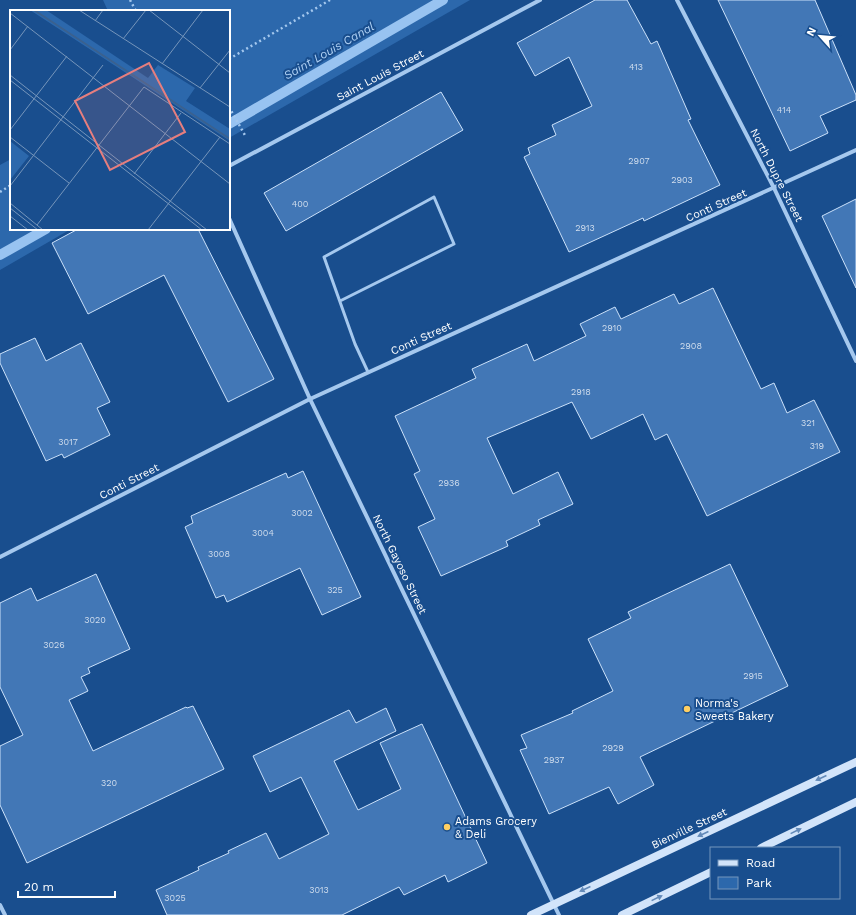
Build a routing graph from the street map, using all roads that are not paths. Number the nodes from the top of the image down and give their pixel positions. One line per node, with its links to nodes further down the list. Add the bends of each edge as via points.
1 (540, 0): 4 (street, Saint Louis Street)
2 (677, 0): 5 (street, North Dupre Street)
3 (856, 150): 5 (street, Conti Street)
4 (230, 165)
5 (774, 188): 8 (street, North Dupre Street); 9 (street, Conti Street)
6 (230, 220): 10 (street, North Gayoso Street)
7 (340, 301): 7 (lane, via 324,257 434,197 454,244); 9 (lane, via 354,344)
8 (856, 361)
9 (368, 372): 10 (street, Conti Street)
10 (310, 399): 11 (street, Conti Street); 16 (street, North Gayoso Street)
11 (0, 557)
12 (856, 762): 16 (street, Bienville Street, one-way to 16)
13 (856, 802): 14 (street, one-way to 13)
14 (763, 847)
15 (710, 872): 21 (street, one-way to 15)
16 (554, 904): 19 (street, Bienville Street); 20 (street, North Gayoso Street)
17 (0, 905): 18 (street)
18 (5, 915)
19 (531, 915)
20 (559, 915)
21 (622, 915)

